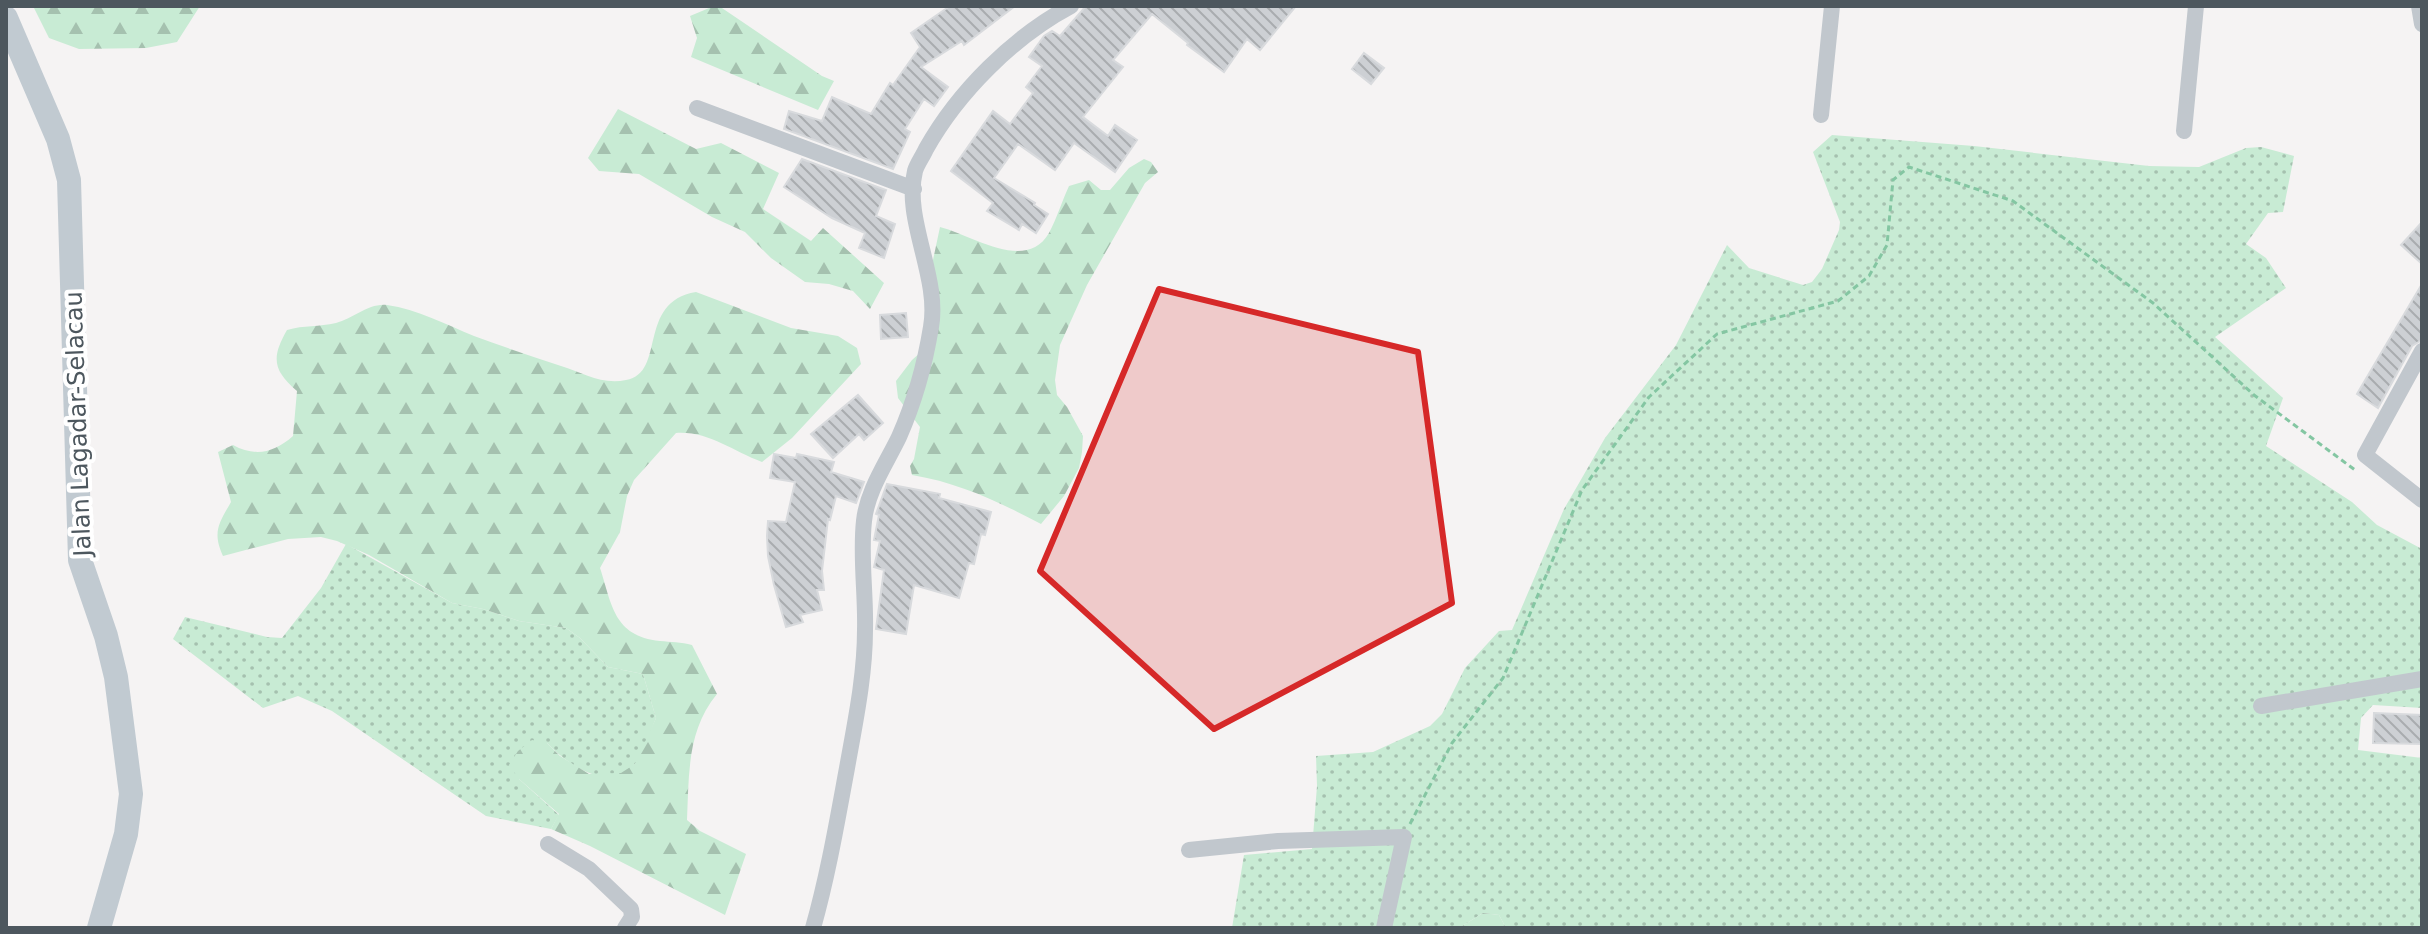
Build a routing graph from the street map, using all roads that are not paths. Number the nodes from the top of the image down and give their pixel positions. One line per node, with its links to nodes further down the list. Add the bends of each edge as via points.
1 (1071, 6): 10 (street, via 1012,48 974,85 934,135 915,170)
2 (1832, 6): 8 (street)
3 (2196, 6): 9 (street)
4 (2419, 6): 6 (street)
5 (6, 18): 17 (street, Jalan Lagadar-Selacau, via 58,139 69,180 80,560 116,677 131,794 126,834)
6 (2422, 24)
7 (697, 108): 10 (street)
8 (1821, 115)
9 (2184, 131)
10 (914, 189): 19 (street, via 932,323 900,435 864,518 861,683)
11 (2422, 351): 12 (street, via 2365,455)
12 (2422, 500)
13 (2422, 679): 14 (street)
14 (2261, 706)
15 (548, 844): 18 (street, via 589,869 631,909)
16 (1189, 850): 20 (street, via 1404,837)
17 (99, 928)
18 (625, 928)
19 (813, 928)
20 (1384, 928)

